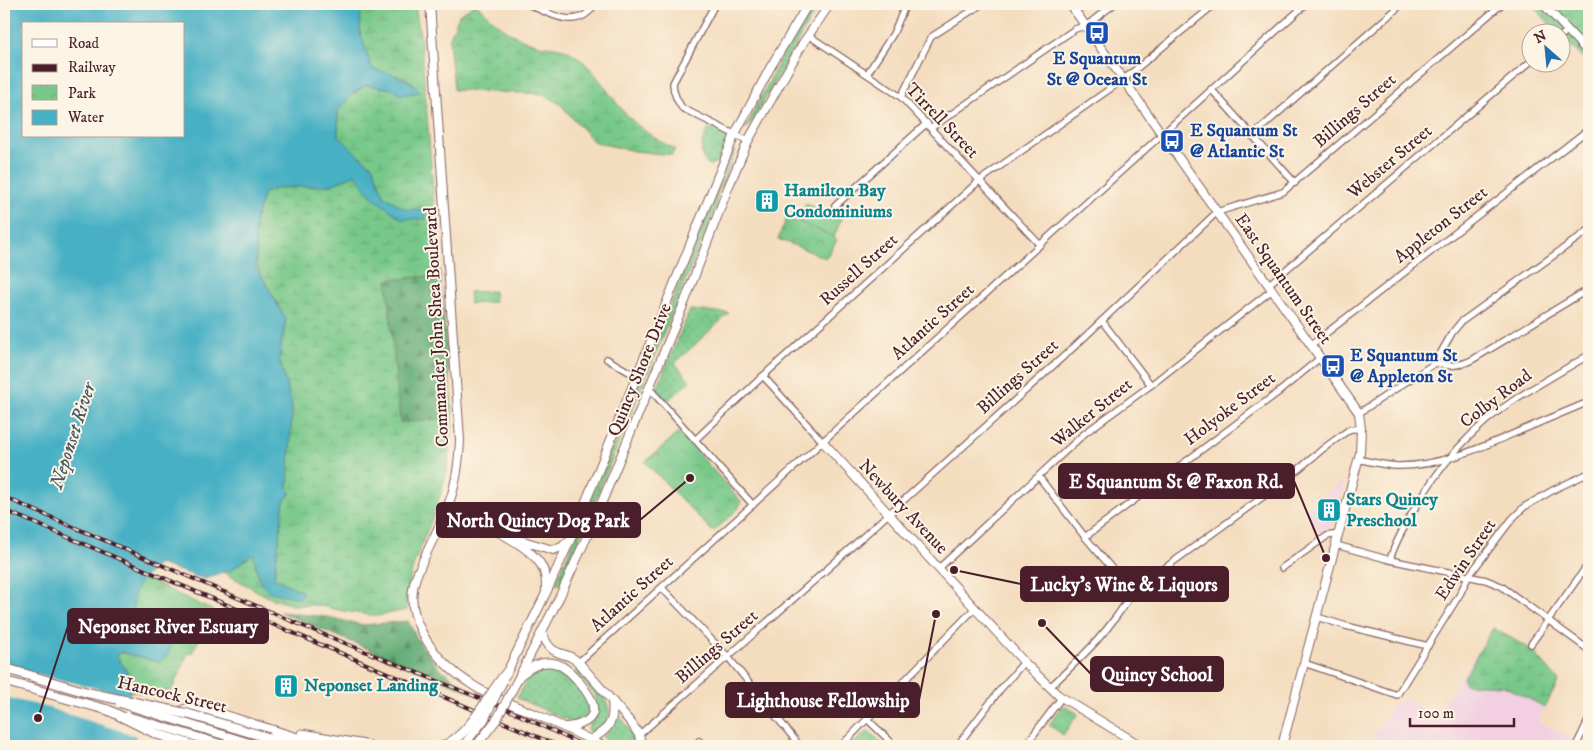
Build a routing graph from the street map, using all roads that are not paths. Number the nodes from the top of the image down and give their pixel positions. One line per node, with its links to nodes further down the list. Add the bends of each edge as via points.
1 (430, 4): 60 (main road, Commander John Shea Boulevard, via 460,440 456,477)
2 (528, 4): 3 (street, via 556,18 571,19 590,12)
3 (595, 4)
4 (715, 4): 28 (street, via 673,83 673,89 682,108)
5 (808, 4): 28 (main road, Quincy Shore Drive)
6 (830, 4): 19 (main road, Quincy Shore Drive)
7 (906, 4): 22 (street, via 894,34)
8 (982, 4): 25 (street, via 931,37)
9 (1070, 4): 17 (main road, East Squantum Street)
10 (1114, 4): 17 (street)
11 (1215, 4): 23 (street, Russell Street)
12 (1306, 4): 24 (street, Atlantic Street)
13 (1402, 4): 30 (street)
14 (1502, 4): 33 (street, Billings Street)
15 (1543, 4): 16 (main road)
16 (1559, 22)
17 (1086, 26): 23 (main road, East Squantum Street); 26 (street, via 1075,29)
18 (1570, 34): 20 (main road)
19 (808, 35): 22 (street, Tirrell Street); 31 (main road, Quincy Shore Drive)
20 (1589, 53)
21 (1520, 71): 38 (street, Webster Street)
22 (867, 74): 25 (street, Tirrell Street)
23 (1124, 79): 29 (main road, East Squantum Street); 32 (street, Russell Street)
24 (1211, 89): 29 (street, Atlantic Street); 30 (street)
25 (902, 97): 26 (street, Tirrell Street)
26 (929, 126): 32 (street, Tirrell Street); 34 (street)
27 (1589, 129): 41 (street, Appleton Street)
28 (735, 134): 31 (street); 46 (main road, Quincy Shore Drive)
29 (1161, 134): 35 (main road, East Squantum Street); 37 (street, Atlantic Street)
30 (1252, 136): 33 (street)
31 (748, 140): 49 (main road, Quincy Shore Drive)
32 (979, 181): 37 (street, Tirrell Street); 47 (street, Russell Street)
33 (1294, 183): 35 (street, Billings Street, via 1283,192)
34 (835, 206)
35 (1217, 212): 38 (main road, East Squantum Street); 40 (street, Billings Street)
36 (1589, 230): 45 (street, via 1461,322)
37 (1040, 245): 54 (street, Atlantic Street)
38 (1270, 288): 41 (main road, East Squantum Street); 48 (street, Walker Street)
39 (1589, 289): 45 (street, via 1472,360 1447,366)
40 (1102, 321): 48 (street); 61 (street, Billings Street)
41 (1311, 345): 43 (main road, East Squantum Street)
42 (1589, 355): 55 (street, Colby Road, via 1517,398 1478,428)
43 (1320, 358): 51 (main road, East Squantum Street); 64 (street, Holyoke Street)
44 (607, 359): 46 (street)
45 (1435, 363): 51 (street)
46 (636, 376): 65 (main road, Quincy Shore Drive)
47 (763, 376): 53 (street, Russell Street); 54 (street, Newbury Avenue)
48 (1151, 385): 58 (street, Walker Street, via 1086,433)
49 (649, 388): 53 (street); 78 (main road, Quincy Shore Drive, via 594,521)
50 (1589, 402): 55 (street)
51 (1359, 413): 52 (main road, East Squantum Street)
52 (1361, 429): 56 (main road, East Squantum Street); 73 (street, via 1350,429 1282,483)
53 (695, 440): 59 (street)
54 (823, 442): 59 (street, Atlantic Street); 61 (main road, Newbury Avenue)
55 (1450, 458): 56 (street, via 1395,466); 67 (street, Colby Road, via 1423,494 1393,548)
56 (1358, 459): 62 (main road, East Squantum Street)
57 (1589, 473): 71 (street, Edwin Street, via 1524,507)
58 (1039, 477): 64 (street); 69 (street, Walker Street)
59 (753, 505): 72 (street, Atlantic Street)
60 (447, 508): 63 (main road); 97 (main road, Commander John Shea Boulevard, via 413,589 414,612 420,628 443,661 467,682 518,708)
61 (888, 514): 69 (main road, Newbury Avenue); 82 (street, Billings Street)
62 (1339, 534): 66 (main road, East Squantum Street); 70 (street, via 1326,536)
63 (501, 535): 65 (main road, via 553,550); 74 (main road, via 535,556 546,577)
64 (1085, 536): 73 (street)
65 (571, 538): 74 (main road, Quincy Shore Drive)
66 (1336, 545): 67 (street); 76 (main road, East Squantum Street)
67 (1390, 560): 71 (street)
68 (1589, 563): 77 (street)
69 (939, 568): 75 (main road, Newbury Avenue)
70 (1282, 568)
71 (1468, 577): 77 (street, via 1501,586); 80 (street, Edwin Street)
72 (662, 588): 82 (street); 83 (street, Atlantic Street)
73 (1132, 592): 90 (street, via 1104,635)
74 (546, 593): 87 (main road, Quincy Shore Drive)
75 (975, 608): 84 (main road, Newbury Avenue); 95 (street)
76 (1317, 617): 80 (street); 85 (main road, East Squantum Street)
77 (1549, 620): 79 (street); 81 (street)
78 (542, 632): 83 (main road, via 552,651); 88 (main road, Quincy Shore Drive)
79 (1531, 644)
80 (1428, 646): 85 (street, Edwin Street, via 1397,695)
81 (1589, 650)
82 (728, 656): 99 (street, Billings Street); 113 (street)
83 (579, 662): 93 (main road)
84 (1024, 662): 90 (main road, Newbury Avenue); 116 (street)
85 (1304, 663): 119 (main road, East Squantum Street)
86 (4, 668): 91 (main road, Hancock Street)
87 (507, 672): 108 (main road, bridge, via 469,727); 109 (main road, Quincy Shore Drive, bridge, via 484,720)
88 (519, 678): 97 (main road, via 530,668 543,664 558,664 571,671 592,698 594,708 592,716 585,722); 110 (main road, Quincy Shore Drive, bridge, via 497,719)
89 (4, 681): 94 (main road, Hancock Street)
90 (1050, 687): 92 (main road, Newbury Avenue)
91 (89, 693): 98 (main road, Hancock Street, bridge); 104 (main road, bridge)
92 (1062, 697): 117 (street); 118 (main road, Newbury Avenue)
93 (612, 701): 99 (main road); 100 (main road, via 609,727)
94 (108, 710): 102 (main road, Hancock Street, bridge, via 157,734); 103 (main road, bridge)
95 (867, 719): 114 (street); 115 (street)
96 (1589, 719): 120 (street)
97 (566, 727): 100 (main road, Commander John Shea Boulevard)
98 (269, 733): 101 (main road, via 193,708 182,711 175,723 173,738); 105 (main road, Hancock Street); 106 (main road); 107 (main road)
99 (638, 735): 112 (main road)
100 (590, 740): 111 (main road, Commander John Shea Boulevard)
101 (177, 746)
102 (195, 746)
103 (227, 746)
104 (259, 746)
105 (297, 746)
106 (333, 746)
107 (370, 746)
108 (444, 746)
109 (463, 746)
110 (476, 746)
111 (602, 746)
112 (642, 746)
113 (800, 746)
114 (841, 746)
115 (895, 746)
116 (957, 746)
117 (1024, 746)
118 (1141, 746)
119 (1282, 746)
120 (1576, 746)

